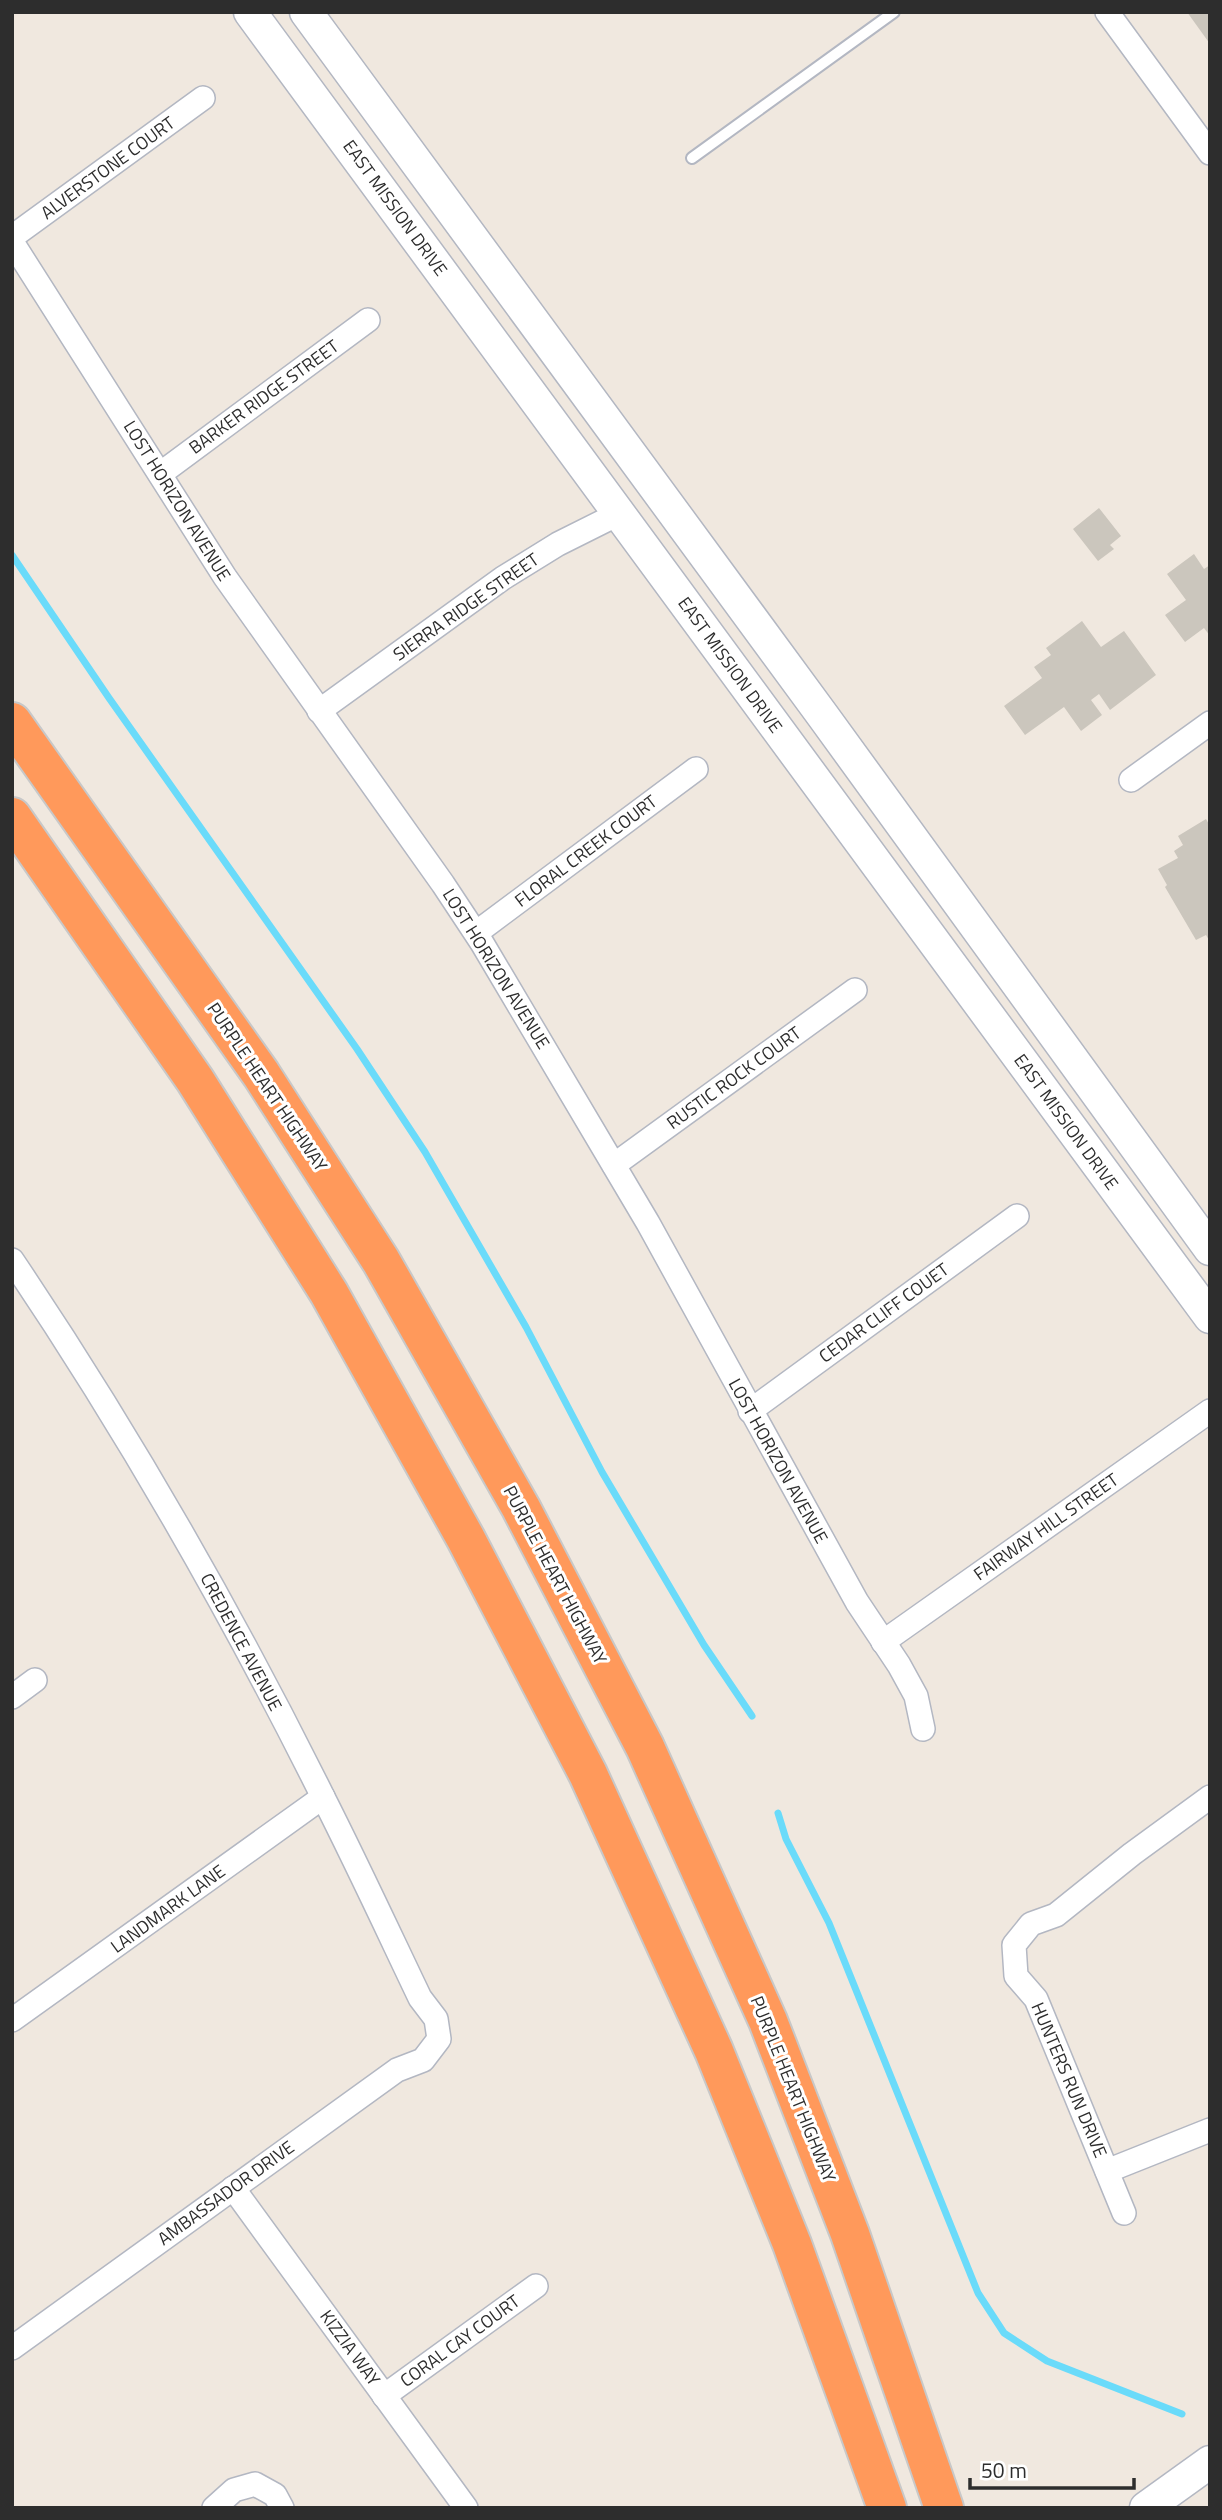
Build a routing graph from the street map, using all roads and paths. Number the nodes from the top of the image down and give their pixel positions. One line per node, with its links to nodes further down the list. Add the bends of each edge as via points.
1 (250, 12): 11 (street, EAST MISSION DRIVE)
2 (306, 12): 13 (street)
3 (894, 12): 7 (lane)
4 (1107, 12): 6 (street)
5 (203, 98): 8 (street, ALVERSTONE COURT)
6 (1210, 153)
7 (692, 158)
8 (12, 239): 10 (street, LOST HORIZON AVENUE)
9 (368, 320): 10 (street, BARKER RIDGE STREET)
10 (159, 474): 12 (street, LOST HORIZON AVENUE)
11 (620, 513): 12 (street, SIERRA RIDGE STREET, via 503,578); 13 (street, via 642,508 664,526 778,679); 25 (street, EAST MISSION DRIVE)
12 (319, 711): 19 (street, LOST HORIZON AVENUE)
13 (823, 716): 23 (street)
14 (12, 722): 49 (highway, PURPLE HEART HIGHWAY, via 253,1063 381,1261 527,1520 645,1747 768,2021 850,2234)
15 (1210, 723): 17 (street)
16 (696, 769): 19 (street, FLORAL CREEK COURT)
17 (1131, 780)
18 (12, 817): 48 (highway, via 195,1080 329,1293 466,1539 588,1774 714,2051 792,2244)
19 (476, 933): 21 (street, LOST HORIZON AVENUE)
20 (855, 990): 21 (street, RUSTIC ROCK COURT)
21 (614, 1165): 26 (street, LOST HORIZON AVENUE)
22 (1017, 1216): 26 (street, CEDAR CLIFF COUET)
23 (1210, 1250)
24 (12, 1260): 32 (street, CREDENCE AVENUE, via 144,1469)
25 (1210, 1317)
26 (750, 1411): 28 (street, LOST HORIZON AVENUE, via 850,1592)
27 (1210, 1411): 28 (street, FAIRWAY HILL STREET)
28 (883, 1642): 31 (street, LOST HORIZON AVENUE, via 916,1696)
29 (35, 1680): 30 (street)
30 (12, 1697)
31 (923, 1729)
32 (323, 1797): 34 (street, LANDMARK LANE); 35 (street, CREDENCE AVENUE, via 420,1998 436,2019)
33 (1210, 1797): 37 (street, HUNTERS RUN DRIVE, via 1056,1915 1031,1924 1014,1945 1016,1976 1036,1999)
34 (12, 2021)
35 (439, 2039): 38 (street, AMBASSADOR DRIVE, via 423,2060 397,2070)
36 (1210, 2130): 37 (street)
37 (1107, 2171): 39 (street, HUNTERS RUN DRIVE)
38 (233, 2188): 41 (street, AMBASSADOR DRIVE); 42 (street, KIZZIA WAY)
39 (1125, 2213)
40 (536, 2286): 42 (street, CORAL CAY COURT)
41 (12, 2348)
42 (384, 2396): 47 (street, KIZZIA WAY)
43 (1210, 2462): 44 (street)
44 (1165, 2502)
45 (214, 2508): 46 (street, via 234,2490 255,2484 275,2496)
46 (282, 2508)
47 (466, 2508)
48 (887, 2508)
49 (944, 2508)

